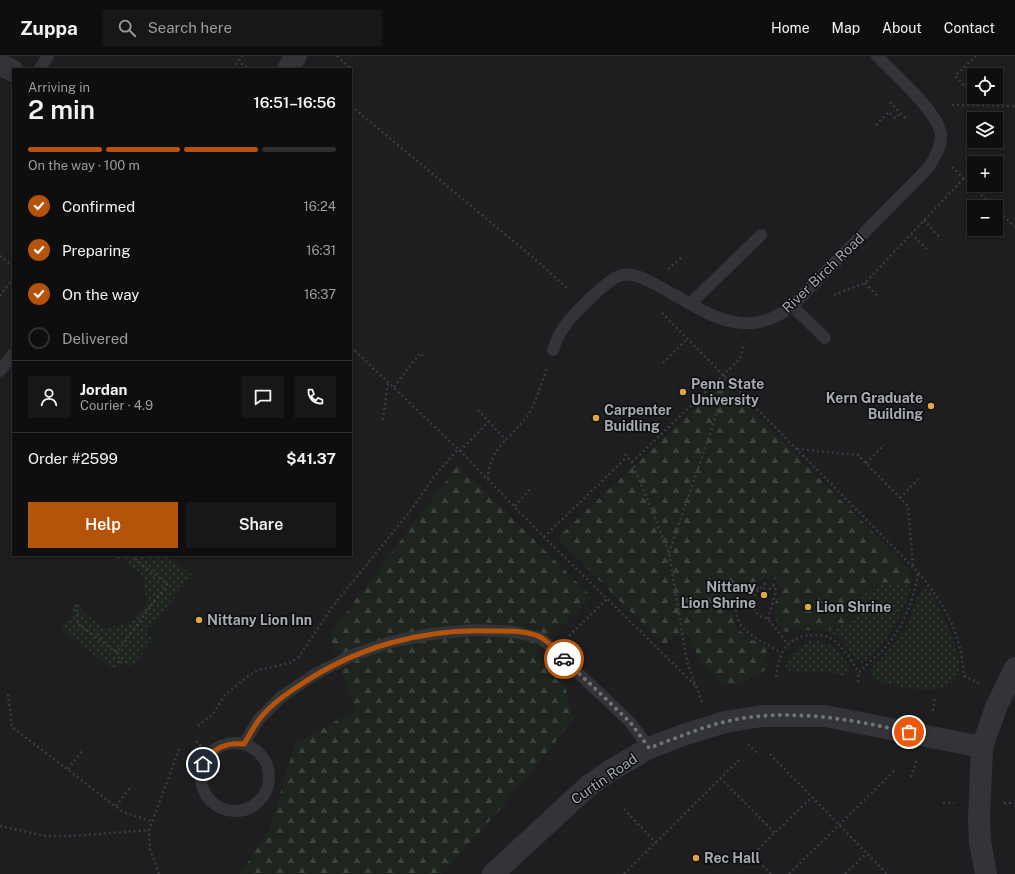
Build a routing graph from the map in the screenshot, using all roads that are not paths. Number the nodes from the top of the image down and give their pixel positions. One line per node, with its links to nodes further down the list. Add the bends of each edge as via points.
1 (48, 56): 5 (lane)
2 (296, 56): 6 (street)
3 (877, 56): 10 (lane, River Birch Road, via 932,113 939,125 941,137 938,152 929,168)
4 (0, 64): 7 (street)
5 (41, 68)
6 (289, 68)
7 (12, 71)
8 (761, 235): 9 (lane)
9 (690, 303): 10 (lane, River Birch Road, via 716,317 747,324 771,320); 12 (lane, River Birch Road, via 653,282 630,274 619,276 609,281 565,325)
10 (792, 306): 11 (lane)
11 (825, 338)
12 (553, 350)
13 (12, 355): 14 (lane)
14 (0, 371)
15 (1015, 668): 18 (street, via 997,705)
16 (244, 744): 16 (lane, via 258,752 267,766 269,782 263,796 250,807 235,811 219,807 209,799 203,789 200,776 203,764 220,746); 17 (lane, via 258,720 281,698 317,673 353,655 391,642 475,630 513,632 542,638 630,722)
17 (649, 748): 18 (street, Curtin Road, via 725,722 762,716 792,715 825,716 860,722); 19 (street, Curtin Road, via 587,787)
18 (982, 748): 20 (street, via 979,819)
19 (493, 874)
20 (986, 874)

